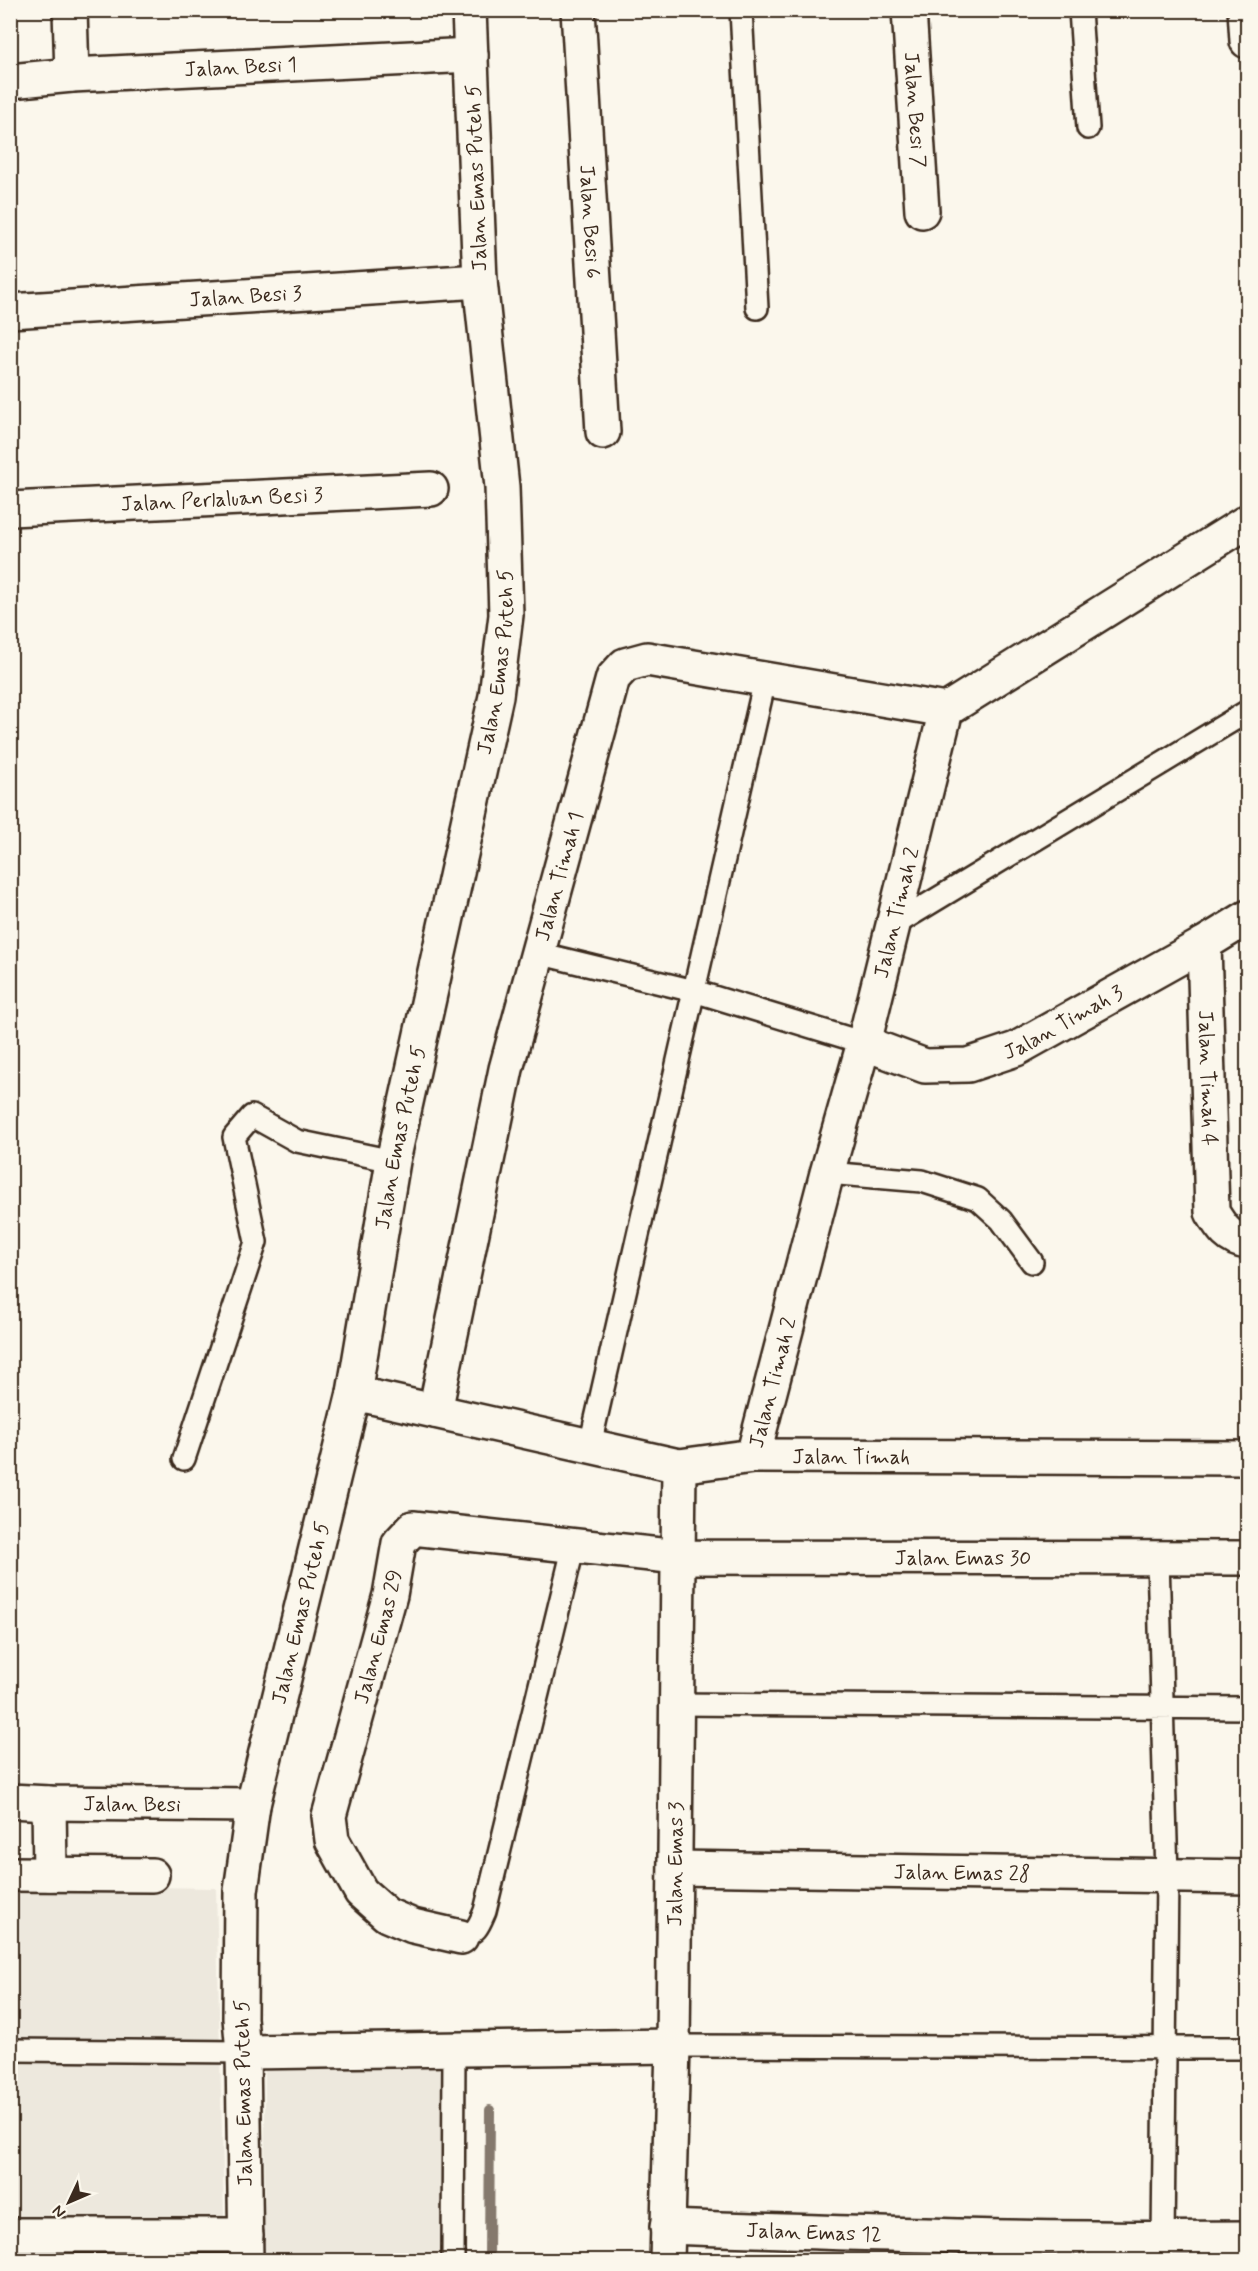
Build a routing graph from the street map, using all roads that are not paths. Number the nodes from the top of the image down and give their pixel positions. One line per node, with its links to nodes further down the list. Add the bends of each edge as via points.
1 (70, 10): 8 (street)
2 (469, 10): 7 (street, Jalan Emas Puteh 5)
3 (578, 10): 15 (street, Jalan Besi 6)
4 (741, 10): 13 (lane)
5 (909, 10): 11 (street, Jalan Besi 7)
6 (1080, 10): 10 (lane)
7 (471, 55): 8 (street, Jalan Besi 1); 12 (street, Jalan Emas Puteh 5)
8 (72, 75): 9 (street, Jalan Besi 1)
9 (10, 81)
10 (1089, 128)
11 (922, 210)
12 (480, 281): 14 (street, Jalan Besi 3); 28 (street, Jalan Emas Puteh 5, via 502,486 506,615 496,696)
13 (757, 308)
14 (10, 311)
15 (603, 432)
16 (431, 489): 17 (street, Jalan Perlaluan Besi 3)
17 (10, 509)
18 (1248, 521): 20 (street)
19 (765, 680): 20 (street, Jalan Timah 1); 25 (street, Jalan Timah 1, via 647,659 626,665 613,678); 26 (lane)
20 (946, 710): 23 (street, Jalan Timah 2)
21 (1248, 711): 23 (lane)
22 (1248, 917): 24 (street, Jalan Timah 3)
23 (894, 926): 27 (street, Jalan Timah 2)
24 (1204, 944): 27 (street, Jalan Timah 3, via 1016,1049 968,1065 926,1066); 30 (street, Jalan Timah 4, via 1212,1212 1224,1232)
25 (538, 953): 26 (lane); 33 (street, Jalan Timah 1, via 506,1069)
26 (694, 991): 27 (lane); 34 (lane)
27 (864, 1043): 29 (street, Jalan Timah 2)
28 (393, 1161): 32 (street, Jalan Emas Puteh 5); 37 (lane, via 297,1141 252,1116 234,1137 256,1242)
29 (827, 1173): 31 (lane, via 922,1181 978,1199 1001,1221); 35 (street, Jalan Timah 2)
30 (1248, 1242)
31 (1032, 1262)
32 (354, 1394): 33 (street, Jalan Timah); 48 (street, Jalan Emas Puteh 5)
33 (435, 1411): 34 (street, Jalan Timah)
34 (590, 1445): 38 (street, Jalan Timah)
35 (753, 1456): 36 (street, Jalan Timah); 38 (street, Jalan Timah)
36 (1248, 1458)
37 (184, 1459)
38 (679, 1466): 40 (street, Jalan Emas 3)
39 (574, 1545): 40 (street, Jalan Emas 29); 55 (lane, via 485,1911 475,1931); 55 (street, Jalan Emas 29, via 413,1528 399,1543 390,1595 329,1816 332,1840 361,1892 387,1915 413,1926)
40 (678, 1557): 41 (street, Jalan Emas 30); 43 (street, Jalan Emas 3)
41 (1158, 1558): 42 (street, Jalan Emas 30); 44 (lane)
42 (1248, 1558)
43 (675, 1704): 44 (lane); 49 (street, Jalan Emas 3)
44 (1163, 1706): 45 (lane); 53 (lane)
45 (1248, 1708)
46 (10, 1801): 47 (street, Jalan Besi)
47 (49, 1803): 48 (street, Jalan Besi); 51 (street)
48 (253, 1805): 61 (street, Jalan Emas Puteh 5, via 240,1891)
49 (676, 1869): 53 (street, Jalan Emas 28); 56 (street, Jalan Emas 3)
50 (10, 1874): 51 (street)
51 (50, 1874): 52 (street)
52 (152, 1875)
53 (1167, 1876): 54 (street, Jalan Emas 28); 57 (lane)
54 (1248, 1877)
55 (461, 1936)
56 (673, 2046): 57 (lane); 59 (street); 62 (street, Jalan Emas 3)
57 (1164, 2048): 58 (lane); 67 (lane)
58 (1248, 2048)
59 (454, 2049): 61 (street); 68 (lane)
60 (10, 2050): 61 (lane)
61 (243, 2052): 65 (street, Jalan Emas Puteh 5)
62 (667, 2227): 66 (street, Jalan Emas 12); 69 (street, Jalan Emas 3)
63 (10, 2235): 65 (street)
64 (1248, 2238): 67 (street, Jalan Emas 12)
65 (246, 2248)
66 (916, 2248): 67 (street, Jalan Emas 12)
67 (1162, 2250)
68 (453, 2260)
69 (667, 2260)

